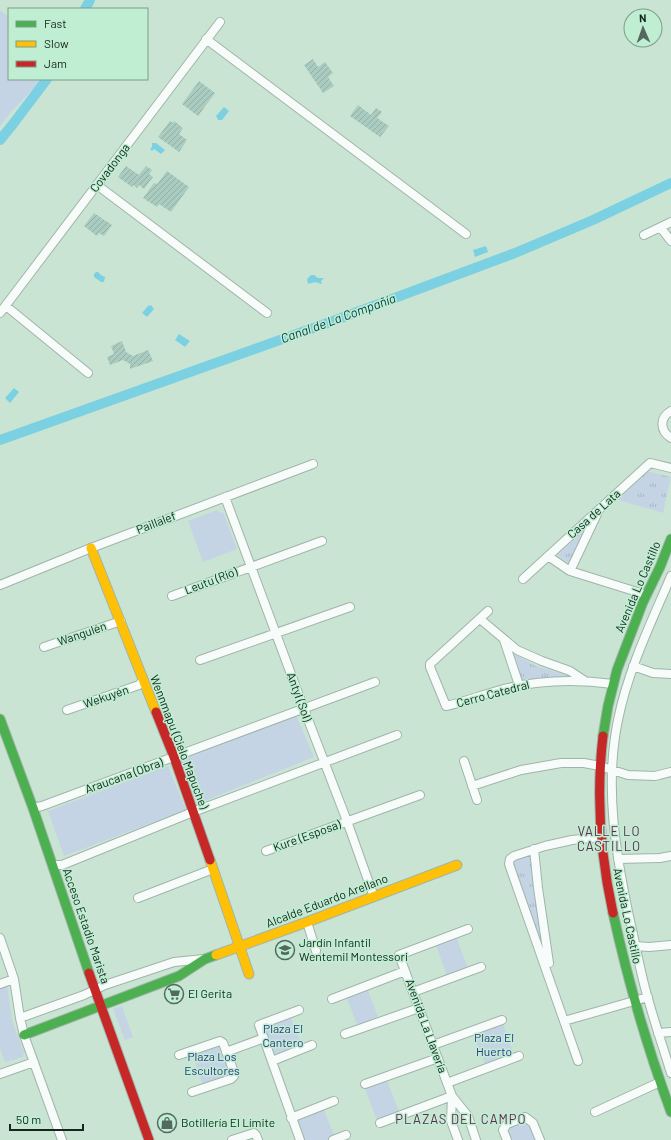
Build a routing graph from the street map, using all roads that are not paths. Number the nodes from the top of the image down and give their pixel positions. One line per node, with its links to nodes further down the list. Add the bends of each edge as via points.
1 (220, 22): 2 (street, Covadonga)
2 (206, 40): 3 (street, Covadonga); 6 (street)
3 (97, 185): 9 (street, Covadonga); 11 (street)
4 (671, 222): 5 (street)
5 (660, 228): 7 (street); 8 (street)
6 (466, 234)
7 (644, 236)
8 (671, 242)
9 (6, 306): 10 (street, Covadonga); 12 (street)
10 (0, 313)
11 (267, 313)
12 (88, 373)
13 (671, 410): 14 (street, via 665,415 662,425 666,435)
14 (671, 438)
15 (313, 464): 17 (street, Paillalef)
16 (671, 468): 18 (street, Casa de Lata, via 650,463)
17 (225, 497): 21 (street, Paillalef); 23 (street, Antyl (Sol))
18 (599, 509): 22 (street, Casa de Lata); 24 (street)
19 (671, 539): 28 (street, Avenida Lo Castillo)
20 (322, 541): 23 (street, Leutu (Río))
21 (92, 548): 27 (street, Paillalef); 33 (street, Wennmapu (Cielo Mapuche))
22 (548, 556): 24 (street); 26 (street, Casa de Lata)
23 (251, 566): 29 (street, Leutu (Río)); 34 (street, Antyl (Sol))
24 (570, 571): 28 (street)
25 (671, 576): 38 (street, Avenida Lo Castillo)
26 (523, 579)
27 (0, 585)
28 (647, 595): 43 (street, Avenida Lo Castillo)
29 (172, 596)
30 (350, 607): 34 (street)
31 (488, 611): 32 (street)
32 (480, 619): 35 (street); 44 (street, Cerro Catedral, via 430,664 446,705)
33 (121, 621): 36 (street, Wangulén); 40 (street, Wennmapu (Cielo Mapuche))
34 (276, 633): 37 (street); 45 (street, Antyl (Sol))
35 (504, 640): 41 (street, via 528,656 570,671); 44 (street)
36 (44, 647)
37 (200, 660)
38 (633, 666): 39 (street, via 653,673); 52 (street, Avenida Lo Castillo, via 623,695 614,751)
39 (671, 674)
40 (143, 680): 46 (street, Wekuyén, via 139,685); 49 (street, Wennmapu (Cielo Mapuche))
41 (585, 681): 43 (street, Cerro Catedral); 44 (street, Cerro Catedral)
42 (376, 682): 45 (street, Araucana (Obra))
43 (613, 684): 52 (street, Avenida Lo Castillo, via 602,739)
44 (519, 685)
45 (304, 709): 49 (street, Araucana (Obra)); 51 (street, Antyl (Sol))
46 (67, 710)
47 (0, 719): 57 (street, Acceso Estadio Marista)
48 (397, 735): 51 (street)
49 (174, 757): 57 (street, Araucana (Obra)); 58 (street, Wennmapu (Cielo Mapuche))
50 (464, 761): 54 (street)
51 (324, 762): 58 (street); 59 (street, Antyl (Sol))
52 (606, 768): 53 (street, via 628,775 655,776); 54 (street, via 584,763 561,763 521,770); 60 (street, Avenida Lo Castillo, via 599,792); 64 (street, Avenida Lo Castillo)
53 (671, 772)
54 (472, 786): 56 (street)
55 (420, 795): 59 (street, Kure (Esposa))
56 (477, 800)
57 (33, 808): 66 (street, Acceso Estadio Marista)
58 (193, 812): 66 (street, via 62,865); 67 (street, Wennmapu (Cielo Mapuche))
59 (347, 821): 62 (street, Kure (Esposa)); 68 (street, Antyl (Sol))
60 (601, 837): 61 (street, via 572,840); 88 (street, Avenida Lo Castillo, via 609,894)
61 (534, 849): 84 (street, via 544,938); 84 (street, via 514,856 509,864)
62 (266, 851)
63 (671, 856): 64 (street)
64 (618, 859): 75 (street, Avenida Lo Castillo)
65 (458, 864): 68 (street, Alcalde Eduardo Arellano)
66 (53, 865): 83 (street, Acceso Estadio Marista)
67 (213, 869): 69 (street); 74 (street, Wennmapu (Cielo Mapuche))
68 (374, 897): 70 (street, Alcalde Eduardo Arellano)
69 (138, 898)
70 (307, 922): 74 (street, Alcalde Eduardo Arellano); 76 (street)
71 (468, 929): 79 (street, Avenida La Llavería, via 399,955)
72 (0, 938): 81 (street)
73 (671, 945): 75 (street)
74 (240, 946): 77 (street, Alcalde Eduardo Arellano); 80 (street, Wennmapu (Cielo Mapuche))
75 (636, 946): 86 (street, Avenida Lo Castillo)
76 (316, 950)
77 (205, 959): 83 (street, Alcalde Eduardo Arellano, via 174,962); 89 (street, Alcalde Eduardo Arellano, via 179,976)
78 (481, 967): 85 (street)
79 (405, 971): 85 (street, Avenida La Llavería); 87 (street)
80 (249, 974)
81 (14, 979): 82 (street); 92 (street)
82 (0, 984)
83 (95, 990): 89 (street, Acceso Estadio Marista); 92 (street, Alcalde Eduardo Arellano)
84 (554, 990): 94 (street)
85 (413, 992): 90 (street, Avenida La Llavería)
86 (648, 997): 88 (street); 96 (street, Avenida Lo Castillo)
87 (332, 998)
88 (634, 1001): 94 (street); 111 (street, Avenida Lo Castillo)
89 (101, 1006): 98 (street, Alcalde Eduardo Arellano); 123 (street, Acceso Estadio Marista)
90 (419, 1008): 97 (street); 101 (street, Avenida La Llavería)
91 (299, 1010): 99 (street, via 259,1025)
92 (20, 1018): 98 (street)
93 (502, 1020): 101 (street)
94 (564, 1021): 107 (street)
95 (671, 1032): 96 (street)
96 (658, 1033): 109 (street, Avenida Lo Castillo)
97 (345, 1034)
98 (24, 1035): 108 (street)
99 (264, 1038): 102 (street); 106 (street)
100 (312, 1045): 106 (street)
101 (433, 1045): 105 (street, Avenida La Llavería)
102 (226, 1052): 103 (street, via 223,1043 220,1042); 114 (street, via 234,1076)
103 (179, 1055)
104 (519, 1056): 112 (street)
105 (438, 1058): 112 (street, Avenida La Llavería); 113 (street)
106 (272, 1061): 119 (street)
107 (578, 1061)
108 (34, 1062): 110 (street); 122 (street)
109 (671, 1073)
110 (0, 1074)
111 (660, 1082): 117 (street); 118 (street, Avenida Lo Castillo)
112 (447, 1083): 115 (street, Avenida La Llavería)
113 (365, 1084)
114 (192, 1092)
115 (452, 1096): 120 (street); 128 (street, Avenida La Llavería, via 451,1122); 129 (street, Avenida La Llavería, via 468,1116)
116 (334, 1101): 119 (street)
117 (595, 1112)
118 (671, 1112)
119 (291, 1118): 126 (street)
120 (380, 1123)
121 (346, 1135): 127 (street)
122 (62, 1140)
123 (149, 1140)
124 (232, 1140): 125 (street, via 254,1133)
125 (258, 1140)
126 (300, 1140)
127 (334, 1140)
128 (458, 1140)
129 (476, 1140)
130 (507, 1140): 131 (street, via 503,1130 507,1124 525,1117 533,1122)
131 (540, 1140)

